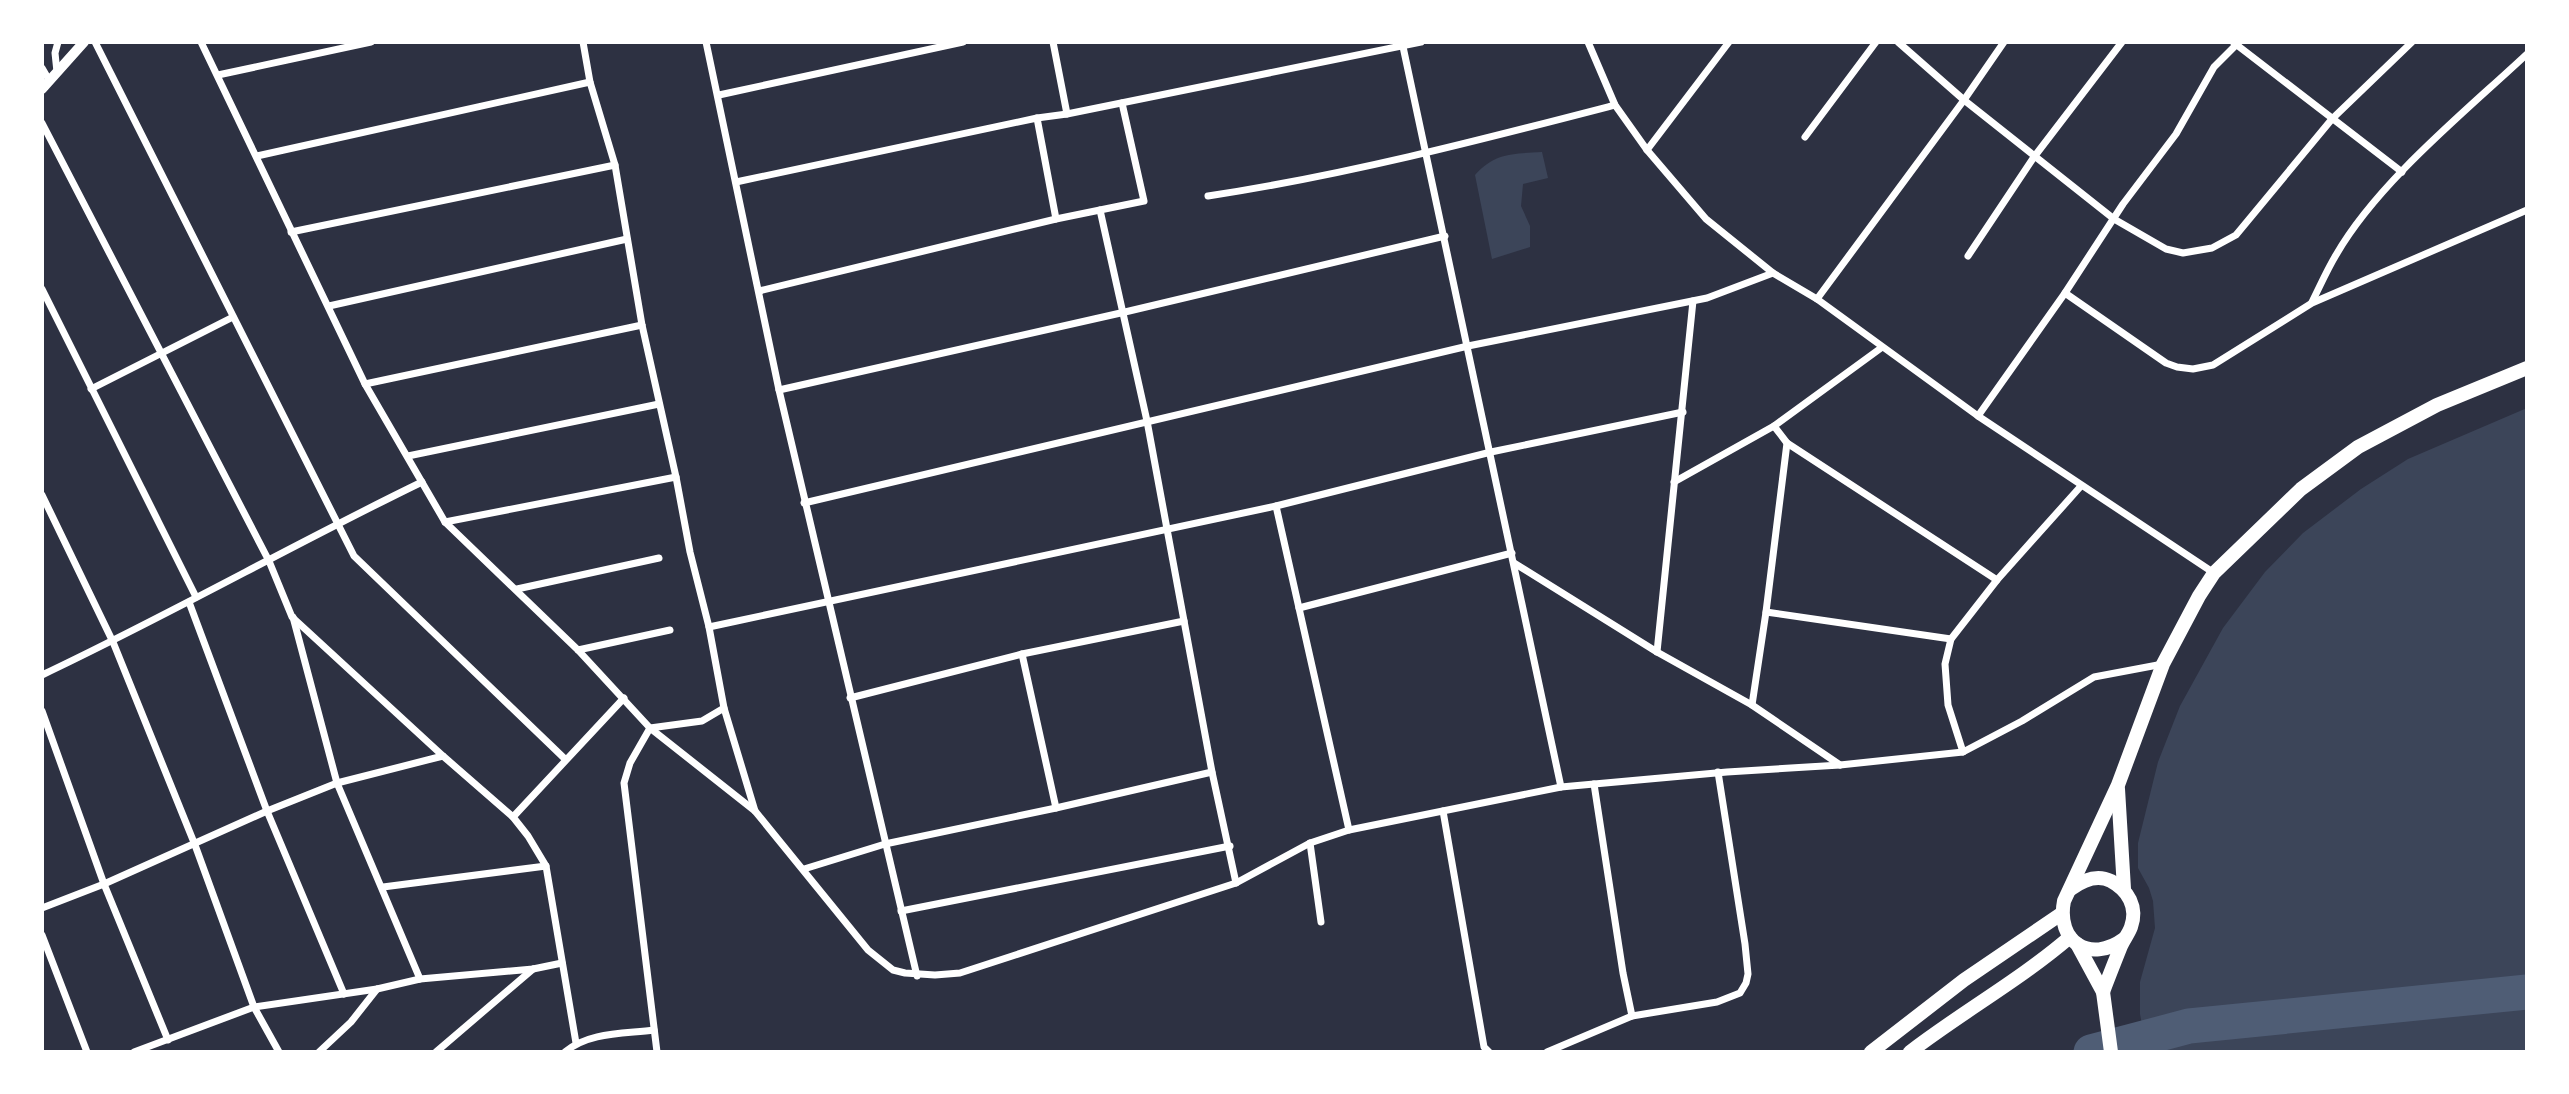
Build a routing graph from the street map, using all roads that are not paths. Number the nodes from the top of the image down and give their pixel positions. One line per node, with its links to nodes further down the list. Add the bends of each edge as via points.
1 (58, 42): 23 (street)
2 (84, 42): 23 (street)
3 (96, 42): 59 (street)
4 (201, 42): 22 (street)
5 (372, 42): 22 (street)
6 (583, 42): 24 (street)
7 (706, 42): 25 (street)
8 (962, 42): 25 (street)
9 (1053, 42): 29 (street)
10 (1421, 42): 19 (street)
11 (1588, 42): 28 (street)
12 (1729, 42): 34 (street)
13 (1876, 42): 33 (street)
14 (1898, 42): 26 (street)
15 (2004, 42): 26 (street)
16 (2122, 42): 37 (street)
17 (2412, 42): 31 (street)
18 (2235, 43): 31 (street); 45 (street, via 2214,67 2176,134)
19 (1403, 44): 27 (street); 35 (street)
20 (2527, 54): 39 (street)
21 (42, 68): 23 (street)
22 (218, 75): 36 (street)
23 (50, 80)
24 (590, 82): 36 (street); 38 (street)
25 (719, 95): 40 (street)
26 (1964, 100): 37 (street); 54 (street)
27 (1122, 103): 29 (street); 42 (street, via 1144,201)
28 (1615, 105): 34 (street); 35 (street)
29 (1067, 114): 30 (street)
30 (1037, 118): 40 (street); 44 (street)
31 (2332, 119): 39 (street); 45 (street, via 2242,229 2212,248 2183,253 2166,249)
32 (42, 123): 63 (street)
33 (1805, 137)
34 (1647, 150): 50 (street, via 1706,219)
35 (1427, 154): 41 (street); 47 (street)
36 (257, 156): 46 (street)
37 (2034, 157): 45 (street); 49 (street)
38 (615, 165): 46 (street); 48 (street)
39 (2402, 172): 56 (street, via 2349,235)
40 (736, 182): 52 (street)
41 (1208, 196)
42 (1100, 210): 44 (street); 58 (street)
43 (2527, 211): 56 (street)
44 (1056, 219): 52 (street)
45 (2114, 219): 53 (street)
46 (291, 232): 57 (street)
47 (1445, 236): 58 (street); 61 (street)
48 (627, 239): 57 (street); 60 (street)
49 (1968, 256)
50 (1773, 273): 54 (street); 55 (street)
51 (42, 289): 66 (street)
52 (759, 292): 67 (street)
53 (2065, 293): 56 (street, via 2166,363 2193,369 2224,360); 70 (street)
54 (1817, 299): 62 (street)
55 (1693, 301): 61 (street); 69 (street)
56 (2312, 303)
57 (329, 306): 65 (street)
58 (1125, 312): 67 (street); 71 (street)
59 (233, 317): 63 (street); 84 (street)
60 (642, 325): 65 (street); 68 (street)
61 (1468, 346): 71 (street); 74 (street)
62 (1881, 348): 70 (street); 72 (street)
63 (161, 353): 66 (street); 88 (street)
64 (2527, 368): 90 (main road, via 2437,405 2358,447 2301,489)
65 (365, 384): 75 (street)
66 (91, 389): 93 (street)
67 (779, 390): 81 (street)
68 (659, 404): 75 (street); 76 (street)
69 (1683, 412): 74 (street); 78 (street)
70 (1978, 416): 79 (street)
71 (1147, 421): 81 (street); 85 (street)
72 (1774, 426): 73 (street); 78 (street)
73 (1787, 443): 91 (street); 96 (street)
74 (1491, 452): 82 (street); 86 (street)
75 (408, 456): 77 (street)
76 (676, 477): 83 (street); 99 (street)
77 (422, 482): 83 (street); 84 (street)
78 (1674, 482): 104 (street)
79 (2081, 486): 90 (street); 91 (street)
80 (42, 495): 102 (street)
81 (804, 502): 94 (street)
82 (1276, 506): 85 (street); 95 (street)
83 (445, 522): 92 (street)
84 (337, 523): 88 (street); 116 (street, via 354,556)
85 (1168, 529): 94 (street); 98 (street)
86 (1512, 553): 89 (street); 95 (street)
87 (659, 558): 92 (street)
88 (270, 561): 93 (street); 97 (street)
89 (1514, 563): 104 (street); 123 (street)
90 (2214, 573): 106 (main road)
91 (1997, 580): 101 (street)
92 (517, 589): 103 (street)
93 (192, 600): 102 (street); 125 (street)
94 (828, 603): 99 (street); 109 (street)
95 (1299, 608): 129 (street)
96 (1766, 612): 101 (street); 110 (street)
97 (292, 617): 115 (street); 120 (street)
98 (1184, 621): 105 (street); 118 (street)
99 (709, 626): 111 (street)
100 (670, 630): 103 (street)
101 (1951, 639): 114 (street, via 1945,664 1948,705)
102 (113, 642): 107 (street); 132 (street)
103 (579, 650): 108 (street)
104 (1657, 652): 110 (street)
105 (1022, 654): 109 (street); 124 (street)
106 (2163, 664): 114 (street, via 2095,677); 122 (main road)
107 (42, 675)
108 (624, 698): 113 (street); 116 (street)
109 (850, 698): 131 (street)
110 (1752, 705): 117 (street)
111 (724, 708): 113 (street, via 702,721); 126 (street)
112 (42, 711): 137 (street)
113 (650, 728): 126 (street); 157 (street, via 624,783)
114 (1963, 751): 117 (street)
115 (443, 756): 120 (street); 128 (street)
116 (565, 759): 128 (street)
117 (1840, 765): 119 (street)
118 (1212, 772): 124 (street); 133 (street)
119 (1718, 772): 121 (street); 156 (street, via 1745,944 1746,983 1740,993 1717,1002)
120 (337, 783): 125 (street); 138 (street)
121 (1594, 784): 123 (street); 156 (street)
122 (2118, 785): 139 (main road); 140 (main road)
123 (1561, 787): 127 (street)
124 (1056, 808): 131 (street)
125 (267, 811): 132 (street); 154 (street)
126 (755, 811): 135 (street)
127 (1443, 811): 129 (street); 160 (street)
128 (513, 817): 134 (street)
129 (1349, 830): 130 (street)
130 (1310, 843): 136 (street); 144 (street)
131 (885, 844): 135 (street); 142 (street)
132 (195, 845): 137 (street); 155 (street)
133 (1230, 846): 136 (street); 142 (street)
134 (546, 866): 138 (street); 148 (street)
135 (804, 869): 150 (street, via 868,950 893,970)
136 (1236, 883): 150 (street, via 960,973)
137 (104, 884): 141 (street); 158 (street)
138 (383, 887): 151 (street)
139 (2124, 889): 140 (main road, via 2103,878 2080,882); 146 (main road, via 2134,914)
140 (2071, 890): 143 (main road)
141 (42, 908)
142 (901, 911): 150 (street)
143 (2062, 914): 147 (main road); 169 (main road, via 1964,979)
144 (1321, 922)
145 (42, 935): 161 (street)
146 (2124, 939): 147 (main road, via 2101,950); 153 (main road)
147 (2073, 941): 153 (main road); 170 (main road)
148 (562, 963): 149 (street); 159 (street)
149 (533, 969): 151 (street); 165 (street)
150 (916, 976)
151 (420, 979): 152 (street)
152 (377, 989): 154 (street); 164 (street)
153 (2103, 992): 171 (main road)
154 (344, 994): 155 (street)
155 (254, 1007): 158 (street); 163 (street)
156 (1632, 1016): 168 (street)
157 (654, 1030): 159 (street); 167 (street)
158 (168, 1040): 162 (street)
159 (576, 1043): 166 (street)
160 (1487, 1049)
161 (87, 1052)
162 (134, 1052)
163 (279, 1052)
164 (319, 1052)
165 (436, 1052)
166 (565, 1052)
167 (657, 1052)
168 (1548, 1052)
169 (1871, 1052)
170 (1910, 1052)
171 (2112, 1052)

